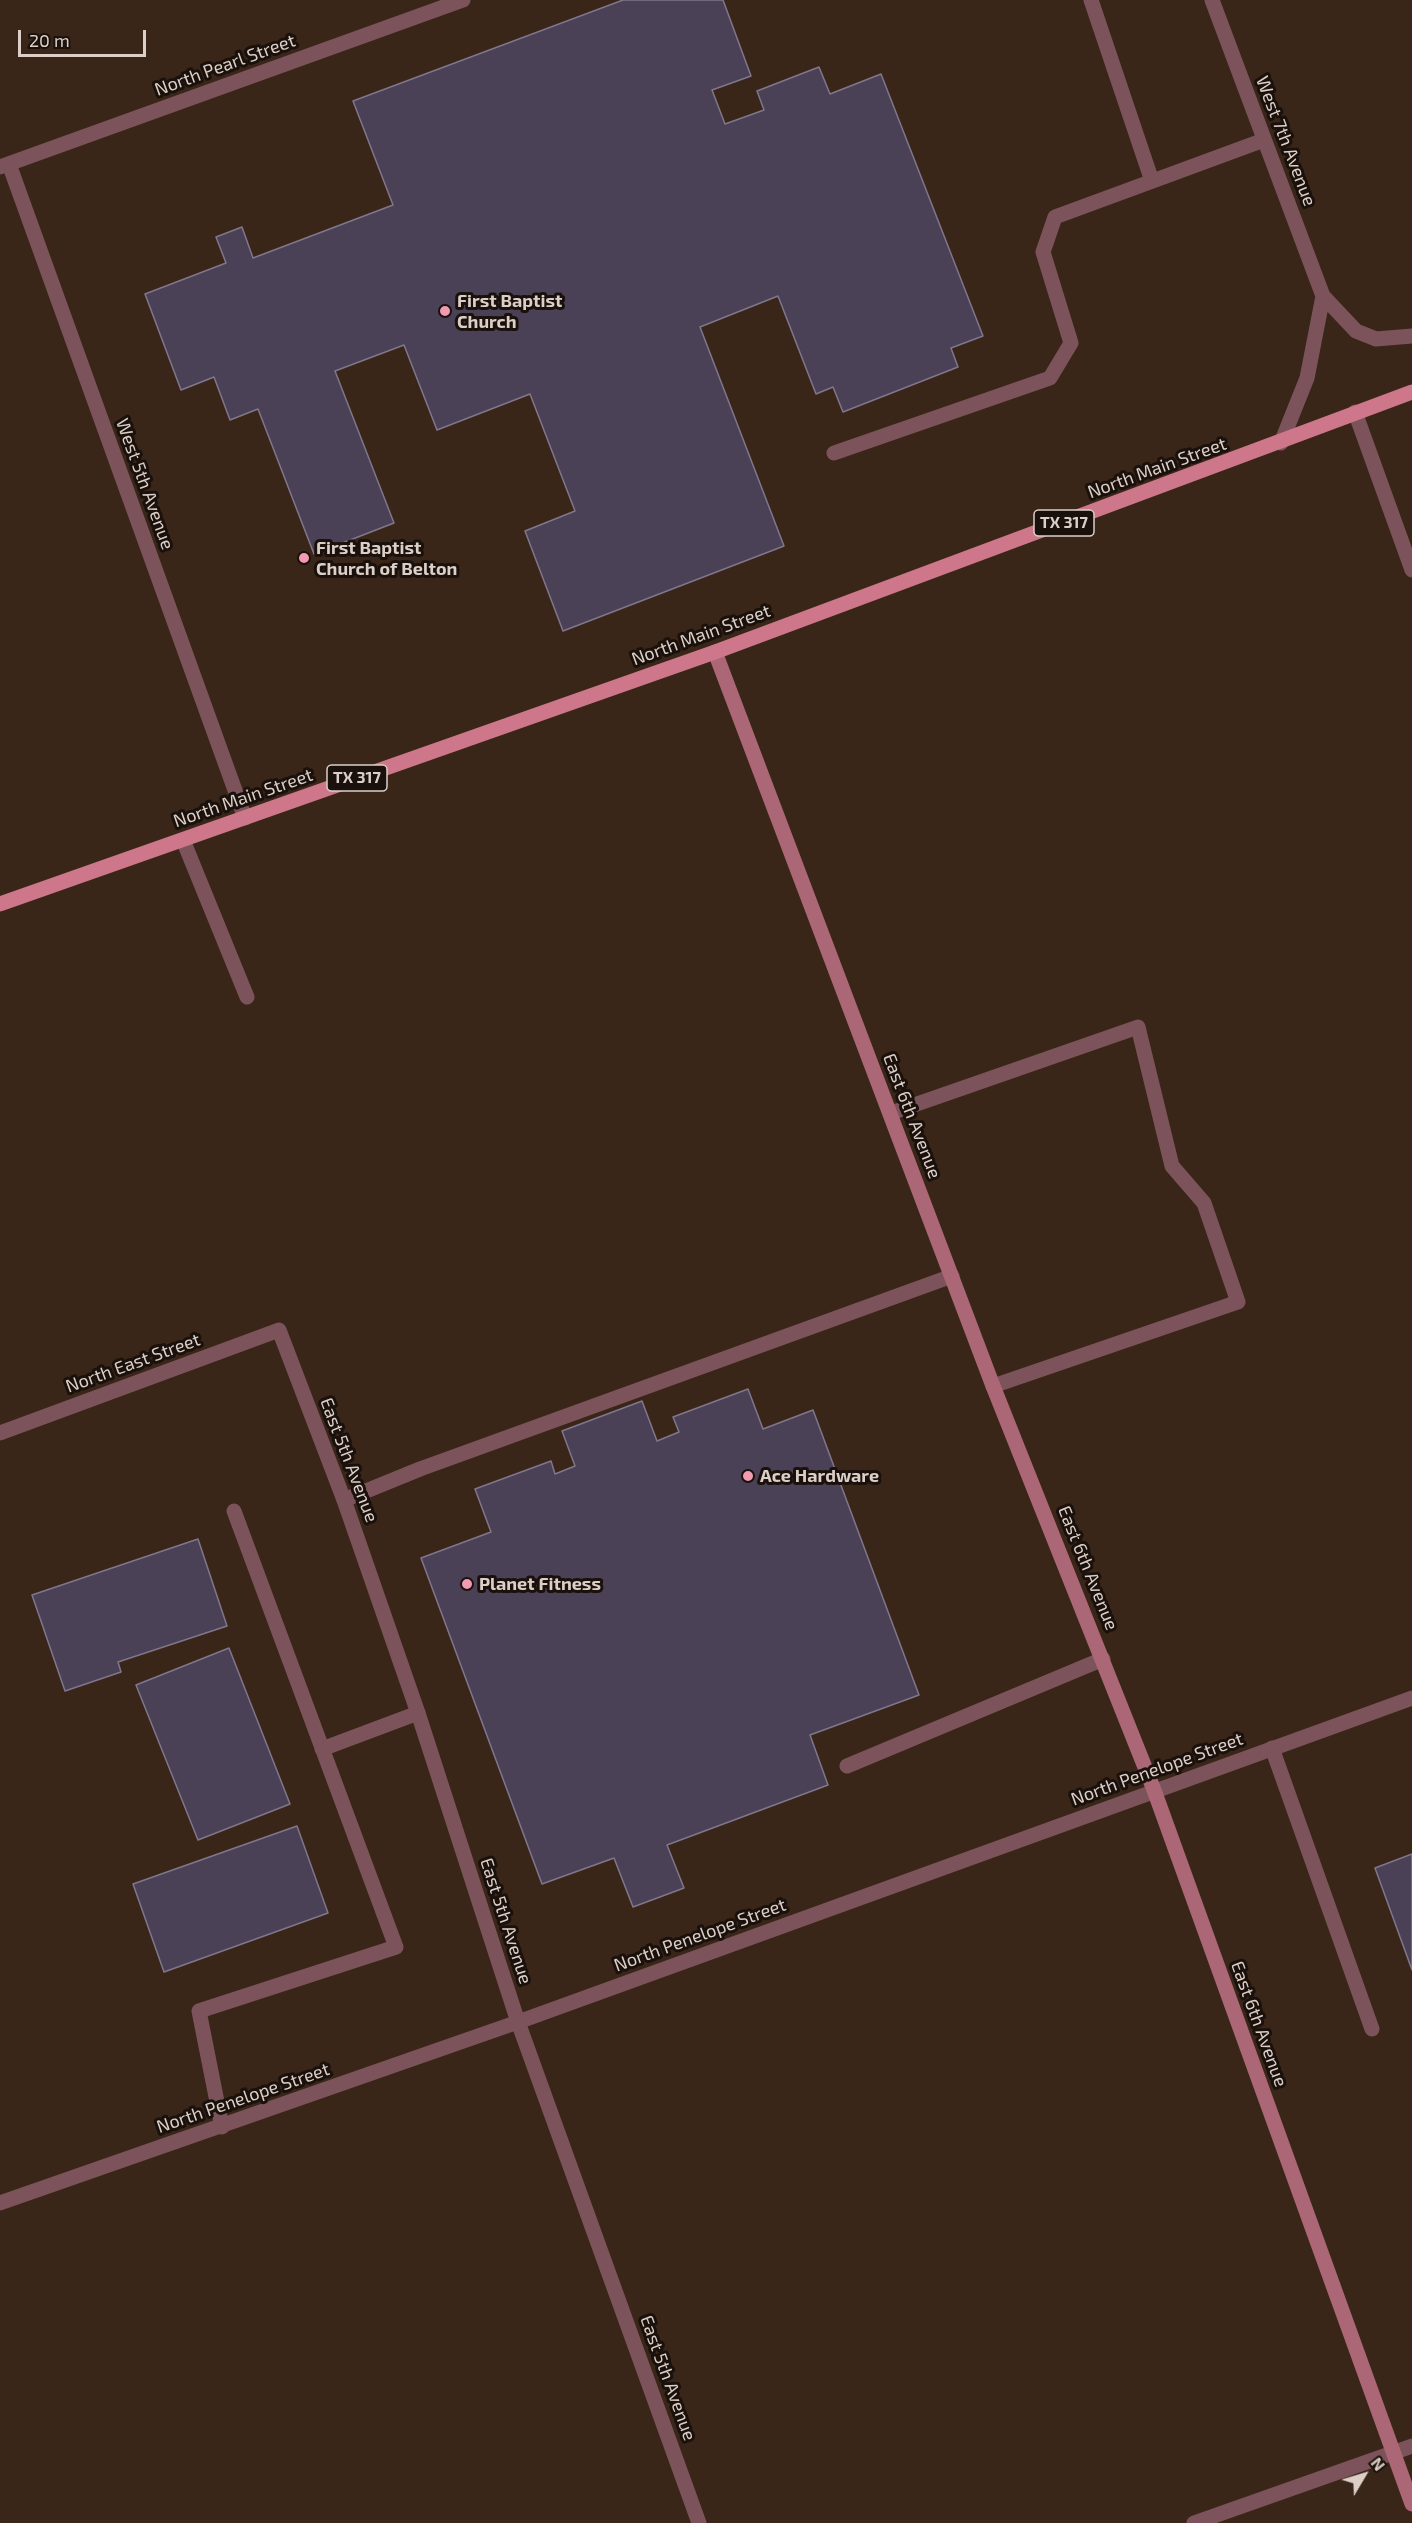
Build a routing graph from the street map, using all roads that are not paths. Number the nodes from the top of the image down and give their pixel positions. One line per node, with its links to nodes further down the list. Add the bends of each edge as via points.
1 (463, 0): 5 (street, North Pearl Street)
2 (1091, 0): 6 (street)
3 (1212, 0): 4 (street, West 7th Avenue)
4 (1264, 140): 6 (street); 7 (street, West 7th Avenue)
5 (5, 165): 15 (street, West 5th Avenue)
6 (1152, 181): 12 (street, via 1055,217 1043,252 1071,343 1050,378)
7 (1323, 296): 8 (street, West 7th Avenue, via 1356,332 1376,339); 11 (street, via 1307,378)
8 (1412, 336)
9 (1412, 392): 10 (main road, North Main Street / TX 317)
10 (1355, 412): 11 (main road, North Main Street / TX 317); 13 (street)
11 (1281, 443): 14 (main road, North Main Street / TX 317)
12 (834, 453)
13 (1412, 570)
14 (715, 652): 15 (main road, North Main Street / TX 317); 19 (main road, East 6th Avenue)
15 (245, 818): 16 (main road, North Main Street / TX 317)
16 (183, 840): 17 (main road, North Main Street / TX 317); 18 (street)
17 (0, 904)
18 (247, 997)
19 (891, 1113): 20 (main road, East 6th Avenue); 22 (street, via 1138,1027 1172,1166 1204,1203 1238,1302)
20 (952, 1276): 22 (main road, East 6th Avenue); 24 (street)
21 (279, 1330): 23 (street, North East Street); 24 (street, East 5th Avenue)
22 (993, 1386): 26 (main road, East 6th Avenue)
23 (0, 1433)
24 (344, 1500): 28 (street, East 5th Avenue)
25 (234, 1511): 30 (street)
26 (1103, 1659): 31 (street); 32 (main road, East 6th Avenue)
27 (1412, 1698): 29 (street, North Penelope Street)
28 (418, 1713): 30 (street); 33 (street, East 5th Avenue)
29 (1272, 1748): 32 (street, North Penelope Street); 34 (street)
30 (322, 1749): 35 (street, via 396,1947 198,2011)
31 (847, 1766)
32 (1154, 1790): 33 (street, North Penelope Street); 38 (main road, East 6th Avenue)
33 (518, 2022): 35 (street, North Penelope Street); 40 (street, East 5th Avenue)
34 (1372, 2029)
35 (222, 2127): 36 (street, North Penelope Street)
36 (0, 2203)
37 (1412, 2446): 38 (street)
38 (1394, 2452): 39 (main road, East 6th Avenue); 41 (street)
39 (1412, 2504)
40 (699, 2523)
41 (1194, 2523)

